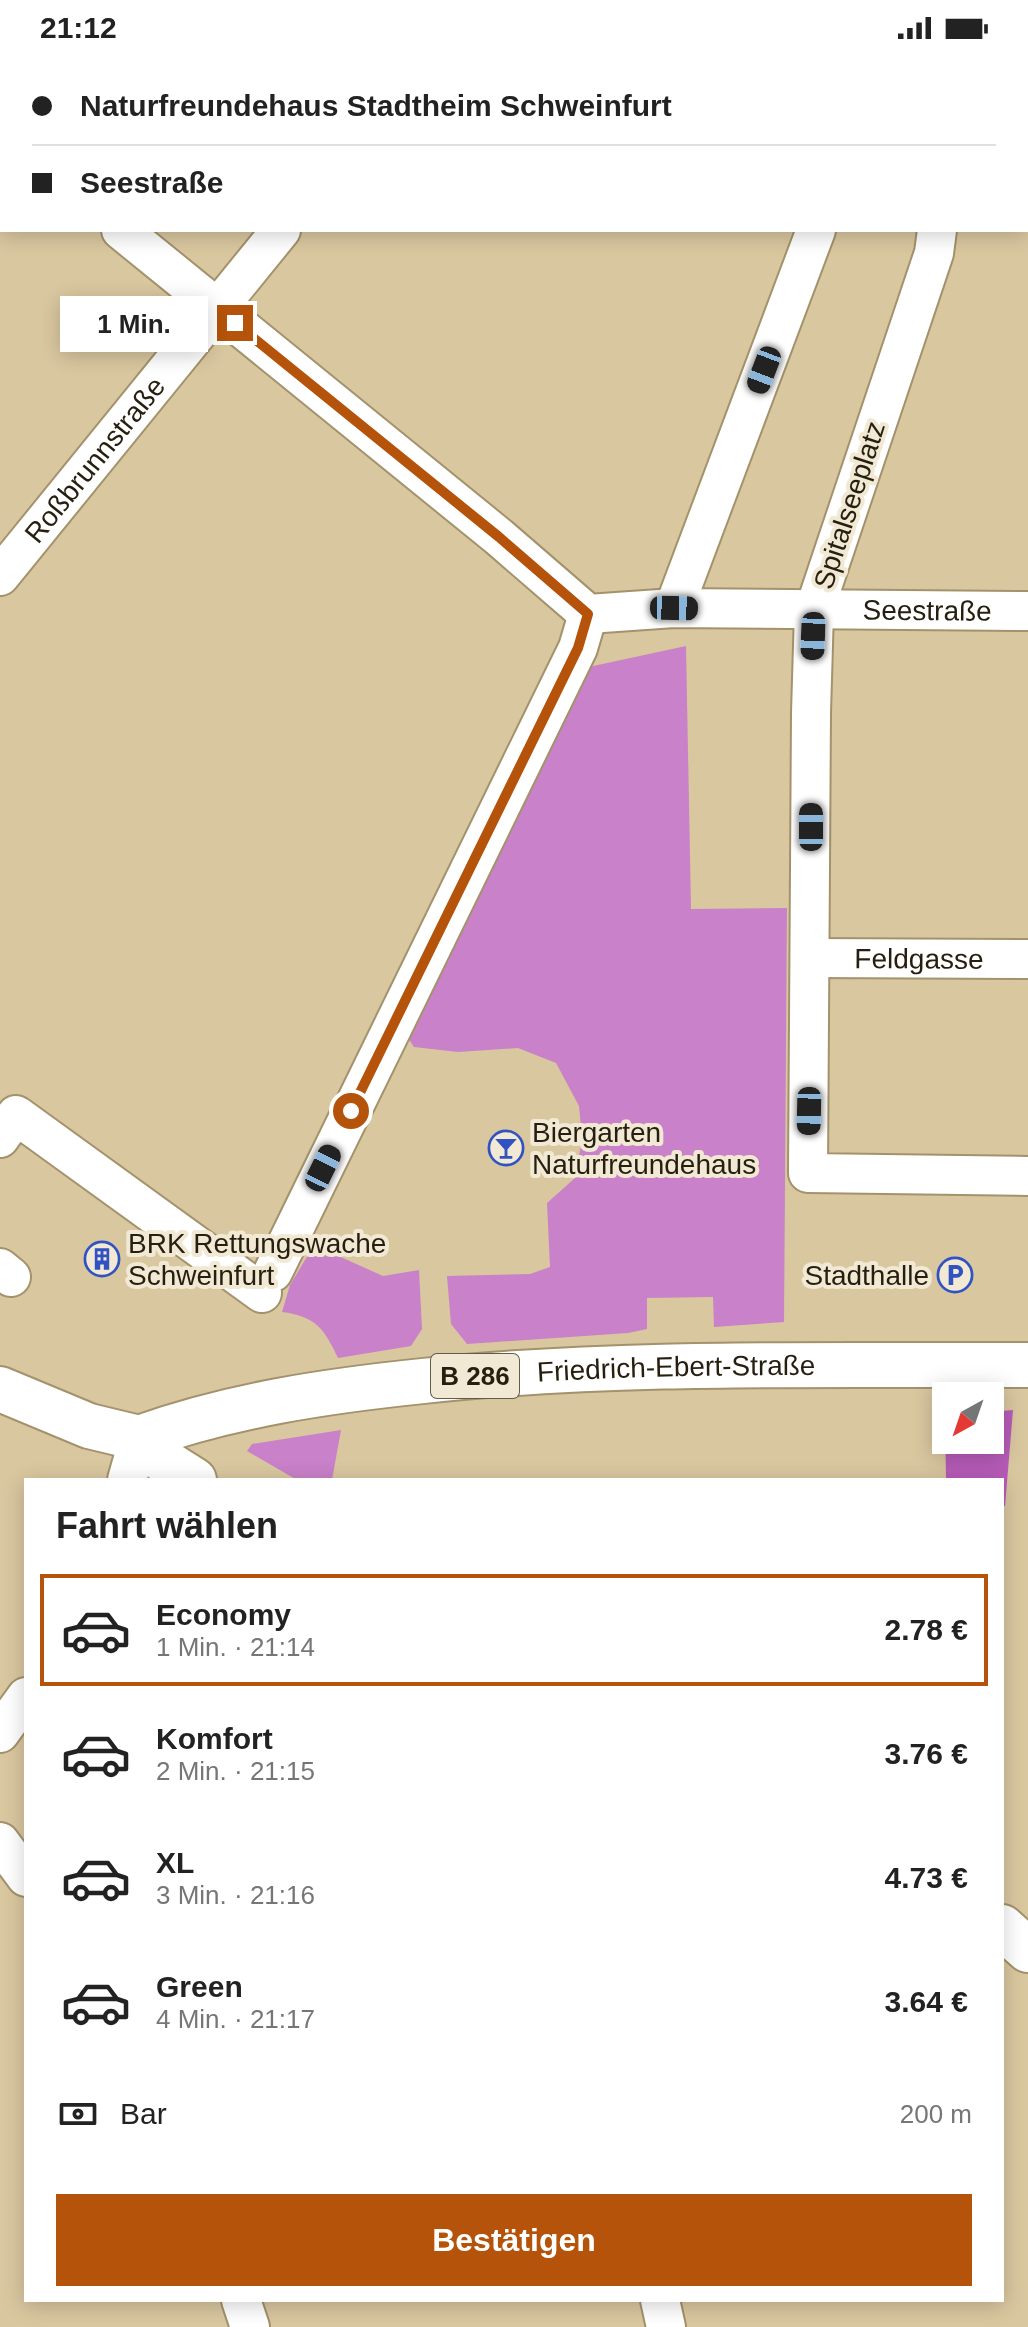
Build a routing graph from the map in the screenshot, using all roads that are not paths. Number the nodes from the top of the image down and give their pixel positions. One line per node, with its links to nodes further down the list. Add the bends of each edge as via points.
1 (123, 232): 5 (street)
2 (279, 232): 5 (street, Roßbrunnstraße)
3 (815, 232): 7 (street)
4 (937, 232): 8 (street, Spitalseeplatz)
5 (215, 308): 6 (street, Roßbrunnstraße); 10 (street)
6 (0, 576)
7 (674, 608): 8 (street, Seestraße); 10 (street, Seestraße)
8 (814, 611): 9 (street, Seestraße); 11 (street, Spitalseeplatz)
9 (1028, 611)
10 (588, 614): 13 (street, via 578,648 267,1282 16,1115)
11 (811, 958): 12 (street, Feldgasse); 14 (street, Spitalseeplatz, via 808,1173)
12 (1028, 959)
13 (0, 1138)
14 (1028, 1176)
15 (1028, 1365): 17 (main road, Friedrich-Ebert-Straße / B 286, via 709,1365 510,1372 242,1406)
16 (0, 1389): 17 (main road, via 89,1426)
17 (139, 1438): 18 (street); 19 (main road)
18 (128, 1478)
19 (191, 1478)
20 (24, 1700): 21 (street)
21 (0, 1733)
22 (0, 1842): 23 (street)
23 (24, 1874)
24 (1004, 1929): 25 (main road)
25 (1028, 1950)
26 (242, 2302): 28 (street)
27 (660, 2302): 29 (street)
28 (250, 2327)
29 (666, 2327)

